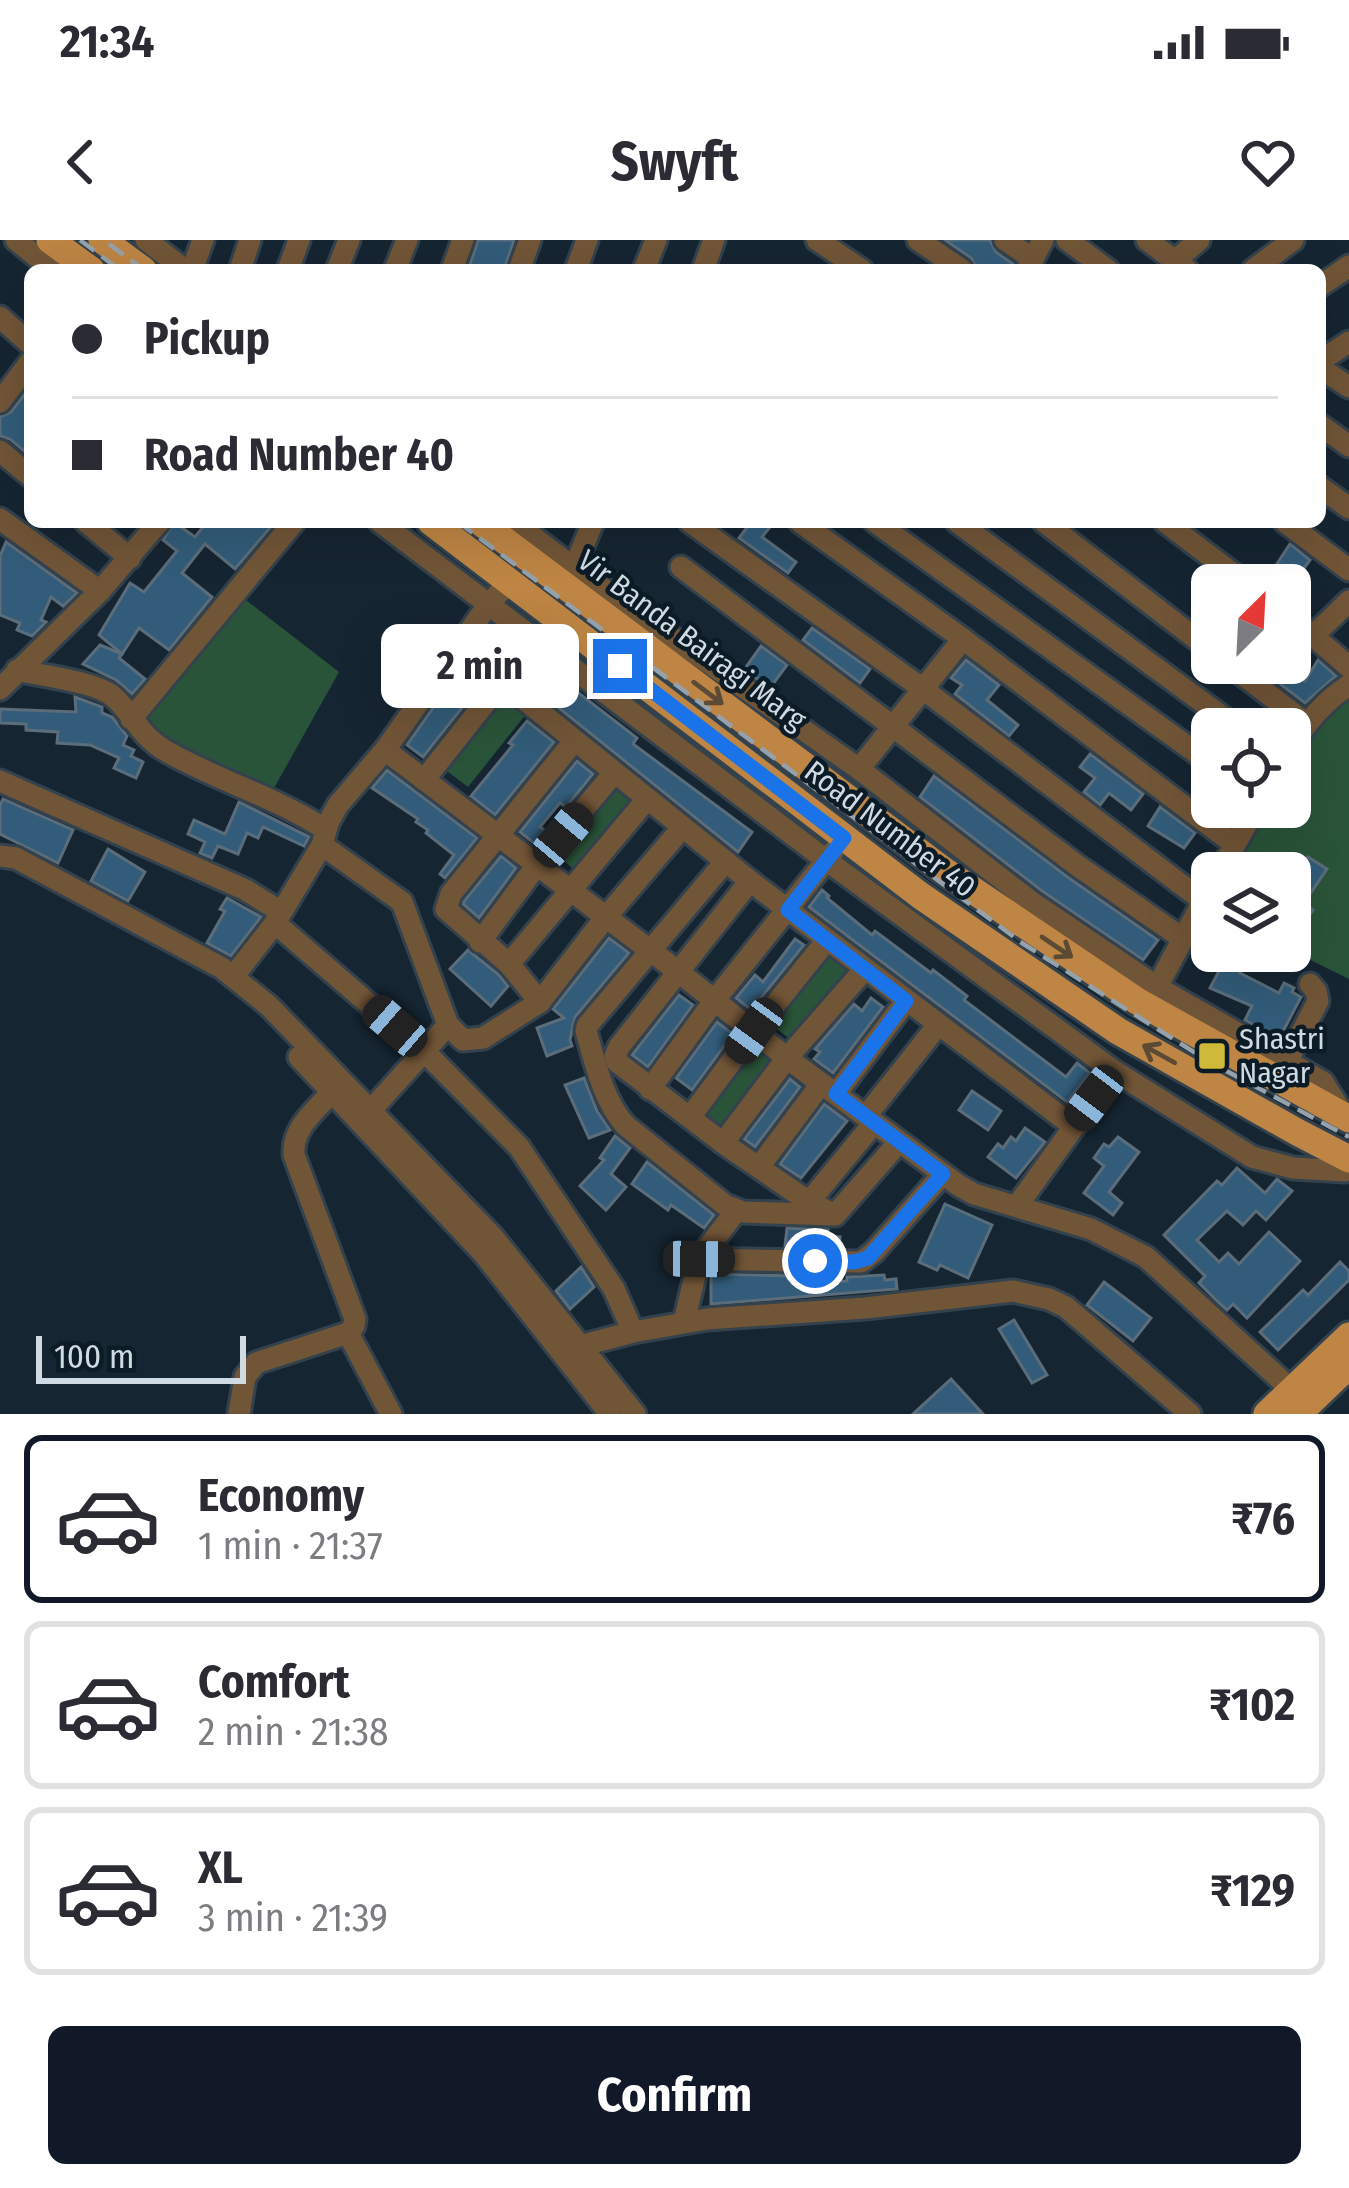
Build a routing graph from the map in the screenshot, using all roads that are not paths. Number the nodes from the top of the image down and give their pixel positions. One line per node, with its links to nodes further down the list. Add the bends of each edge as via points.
1 (16, 240): 12 (street)
2 (50, 240): 13 (main road)
3 (102, 240): 14 (main road)
4 (146, 240): 15 (street)
5 (817, 240): 16 (street)
6 (918, 240): 17 (street)
7 (1005, 240): 11 (street)
8 (1067, 240): 18 (street)
9 (1147, 240): 19 (street)
10 (1293, 240): 20 (street)
11 (1034, 256)
12 (46, 264)
13 (83, 264)
14 (134, 264)
15 (180, 264)
16 (853, 264)
17 (953, 264)
18 (1100, 264)
19 (1178, 264)
20 (1261, 264)
21 (0, 317): 22 (street)
22 (24, 339)
23 (24, 370): 24 (street)
24 (0, 402)
25 (0, 451): 26 (street)
26 (24, 471)
27 (0, 519): 48 (street)
28 (94, 528): 43 (street)
29 (154, 528): 43 (street)
30 (290, 528): 66 (street)
31 (388, 528): 50 (street)
32 (452, 528): 42 (main road, Road Number 40)
33 (491, 528): 42 (main road, Vir Banda Bairagi Marg)
34 (590, 528): 47 (street)
35 (697, 528): 62 (street)
36 (808, 528): 54 (street)
37 (883, 528): 69 (street)
38 (965, 528): 63 (street)
39 (1052, 528): 52 (street)
40 (1173, 528): 44 (street)
41 (1293, 528): 46 (street)
42 (531, 551): 47 (main road, Vir Banda Bairagi Marg); 50 (street); 71 (main road, Road Number 40)
43 (130, 557): 48 (street)
44 (1220, 564)
45 (681, 567): 67 (street)
46 (1349, 570)
47 (570, 577): 72 (street); 92 (main road, Vir Banda Bairagi Marg, one-way to 92, via 946,872)
48 (100, 591): 57 (street)
49 (1349, 601): 53 (street)
50 (488, 605): 55 (street); 74 (street)
51 (1311, 633): 53 (street)
52 (1191, 635)
53 (1314, 635): 56 (street)
54 (963, 639): 62 (street); 82 (street)
55 (459, 647): 58 (street); 70 (street)
56 (1349, 667)
57 (17, 670): 61 (street); 66 (street, via 95,686)
58 (501, 683): 68 (street); 76 (street)
59 (1255, 684): 64 (street)
60 (1349, 685): 65 (street)
61 (0, 689)
62 (923, 689): 67 (street); 89 (street)
63 (1210, 708)
64 (1286, 708)
65 (1311, 718)
66 (131, 719): 81 (street, via 162,749 277,801)
67 (892, 726): 72 (street); 96 (street)
68 (574, 741): 73 (street); 80 (street)
69 (1191, 749)
70 (385, 750): 76 (street); 81 (street, via 338,805)
71 (729, 750): 74 (street); 83 (main road, Road Number 40)
72 (859, 769): 92 (street)
73 (614, 773): 77 (street); 87 (street)
74 (711, 773): 83 (street)
75 (0, 781): 94 (street, via 246,890)
76 (424, 781): 80 (street)
77 (647, 799): 78 (street); 90 (street)
78 (682, 828): 86 (street); 93 (street)
79 (1244, 828): 82 (street)
80 (498, 835): 87 (street); 98 (street, via 445,905)
81 (324, 837): 94 (street); 109 (street, via 403,902)
82 (1234, 844): 84 (street)
83 (835, 849): 91 (street); 115 (street); 126 (main road, Road Number 40, one-way to 83)
84 (1230, 852)
85 (0, 859): 103 (street, via 16,858); 118 (street, via 212,978)
86 (725, 862): 88 (street); 99 (street)
87 (538, 866): 90 (street); 98 (street)
88 (750, 881): 91 (street); 102 (street)
89 (1191, 881)
90 (570, 889): 93 (street); 100 (street)
91 (788, 910): 97 (street); 106 (street)
92 (1026, 912): 105 (street); 121 (main road, Vir Banda Bairagi Marg, one-way to 121, via 1137,1001)
93 (605, 917): 99 (street); 108 (street)
94 (278, 918): 103 (street); 112 (street)
95 (1191, 922): 96 (street)
96 (1182, 938): 105 (street)
97 (827, 940): 101 (street); 111 (street)
98 (481, 942): 100 (street)
99 (650, 951): 102 (street); 131 (street, via 587,1026 598,1070 625,1125)
100 (509, 964): 108 (street)
101 (864, 970): 107 (street); 113 (street)
102 (680, 973): 106 (street); 116 (street, via 615,1056)
103 (233, 977): 119 (street)
104 (1310, 984): 114 (street, via 1318,1001)
105 (1157, 987): 114 (street)
106 (714, 1001): 111 (street); 116 (street)
107 (906, 1001): 110 (street); 117 (street)
108 (540, 1002): 109 (street, via 477,1040 464,1040)
109 (448, 1024): 112 (street)
110 (938, 1025): 122 (street); 123 (street)
111 (754, 1031): 113 (street); 120 (street)
112 (426, 1053): 119 (street); 135 (street, via 535,1167)
113 (787, 1058): 117 (street); 125 (street)
114 (1287, 1061): 121 (street, via 1323,1082)
115 (1114, 1071): 123 (street); 126 (street, via 1252,1157 1293,1168)
116 (650, 1089): 120 (street)
117 (828, 1089): 122 (street); 127 (street)
118 (332, 1092): 136 (street, via 293,1142 355,1319); 143 (street, via 484,1254)
119 (370, 1110): 138 (street, via 494,1238)
120 (691, 1116): 125 (street)
121 (1347, 1118)
122 (870, 1119): 124 (street); 129 (street)
123 (1073, 1126): 130 (street)
124 (899, 1142): 128 (street); 132 (street)
125 (723, 1143): 127 (street)
126 (1345, 1165)
127 (759, 1167): 129 (street)
128 (943, 1174): 130 (street, via 974,1194); 133 (street, via 861,1262)
129 (809, 1202): 132 (street)
130 (1017, 1206): 140 (street, via 1107,1234 1146,1257)
131 (736, 1211): 132 (street); 133 (street)
132 (835, 1215)
133 (699, 1259): 134 (street)
134 (684, 1322): 135 (street); 145 (street, via 1029,1293 1066,1307)
135 (633, 1332): 138 (street)
136 (348, 1333): 141 (street, via 256,1363 245,1377); 142 (street)
137 (1349, 1336): 140 (main road)
138 (580, 1346): 144 (street)
139 (1349, 1365): 140 (main road)
140 (1295, 1402): 146 (main road)
141 (239, 1414)
142 (391, 1414)
143 (610, 1414)
144 (635, 1414)
145 (1190, 1414)
146 (1267, 1414)

